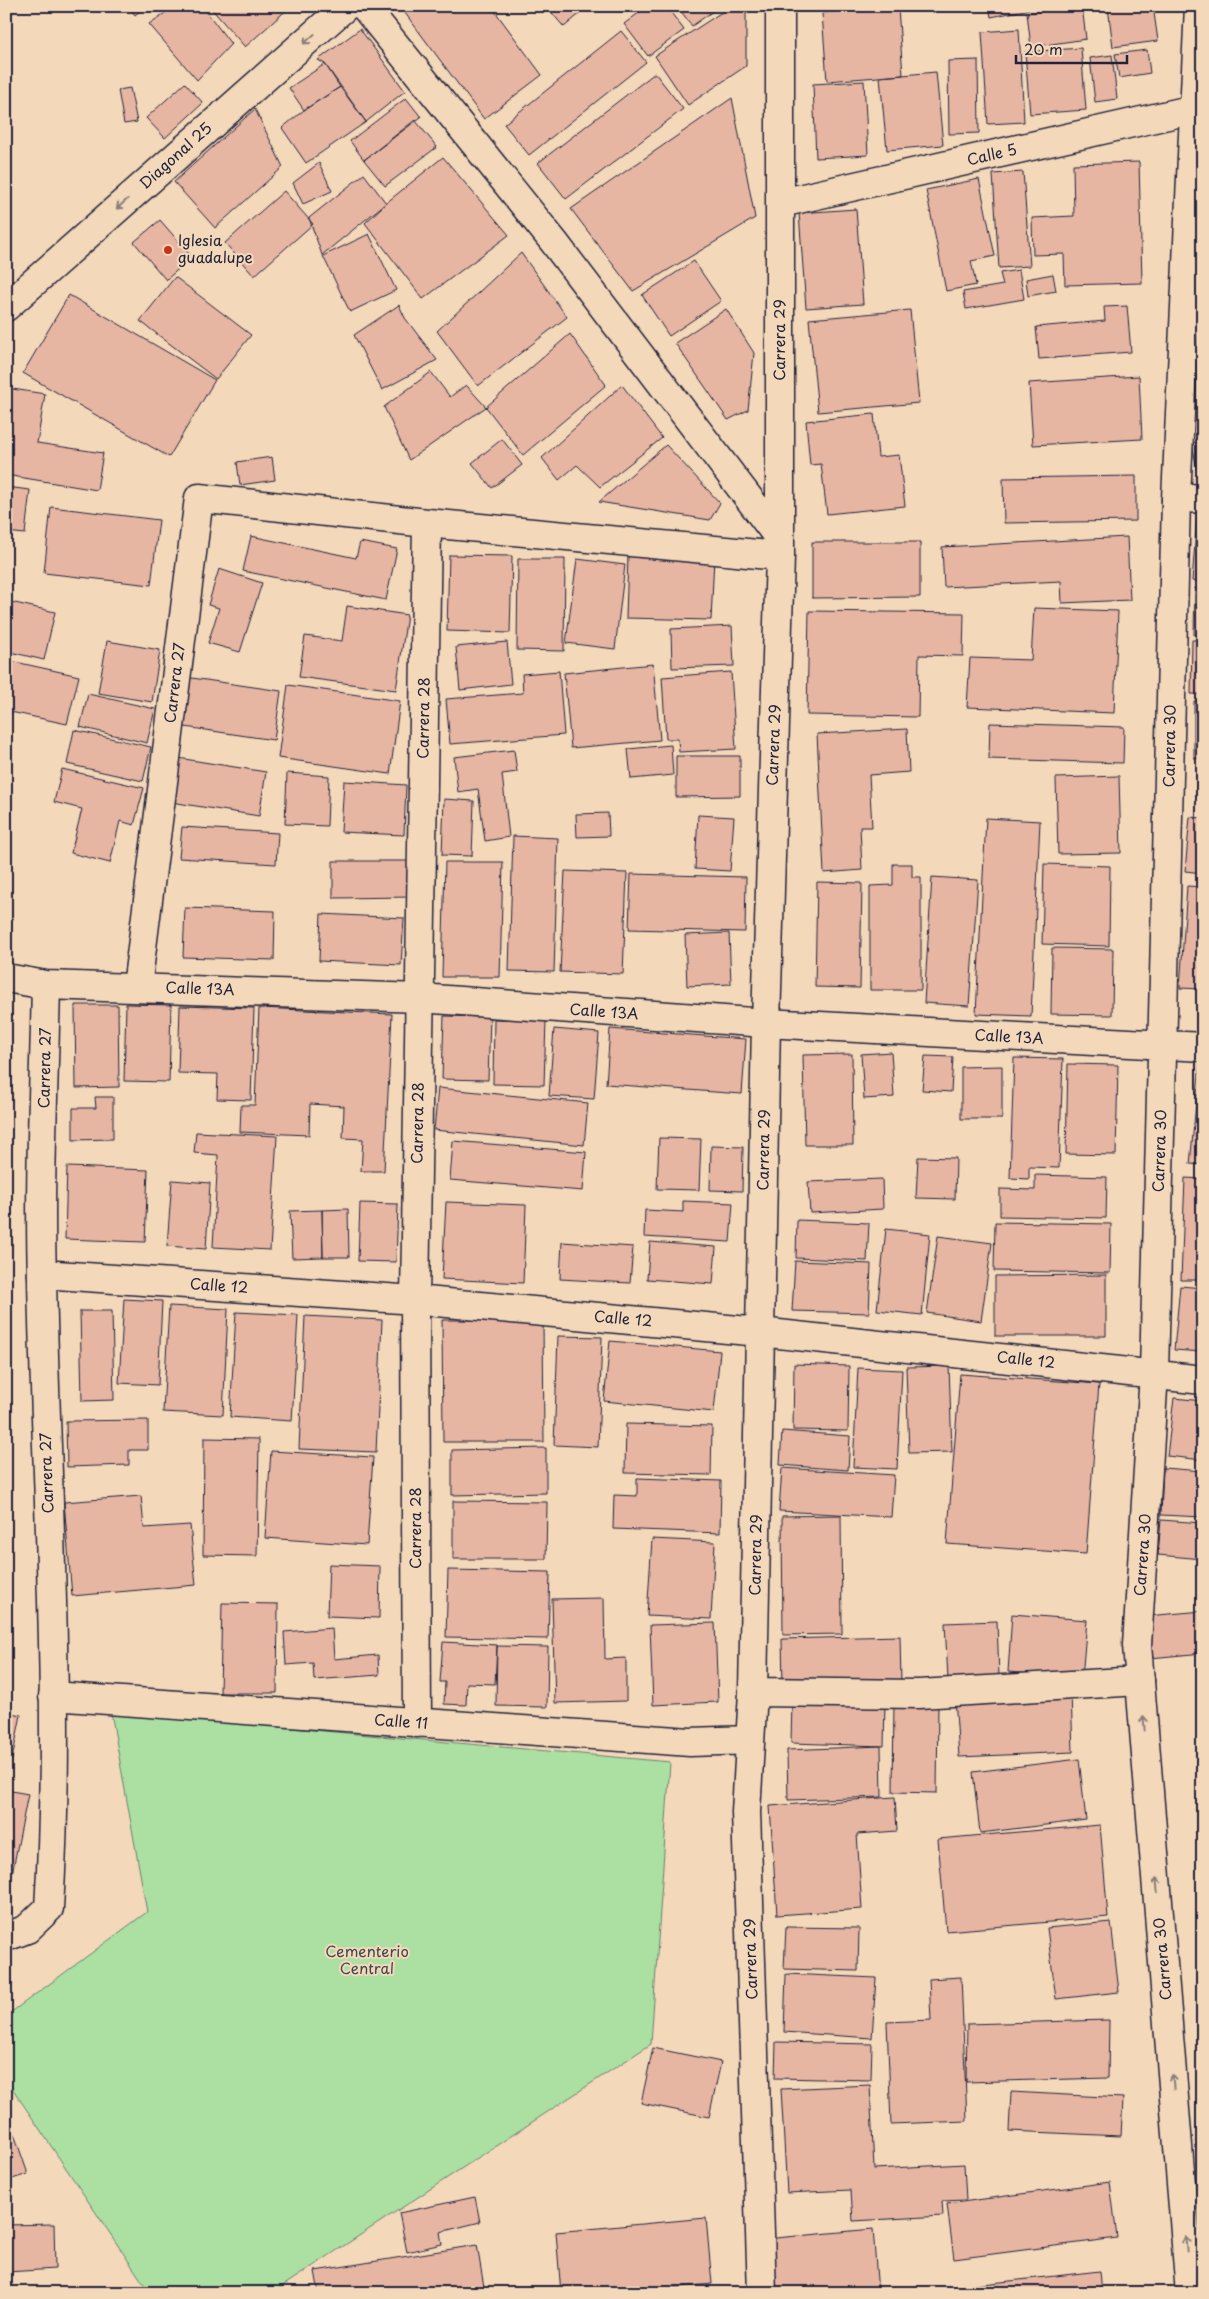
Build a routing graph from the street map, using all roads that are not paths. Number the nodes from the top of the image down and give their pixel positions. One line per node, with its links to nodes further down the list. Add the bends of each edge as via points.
1 (346, 6): 7 (street, Diagonal 25, one-way to 7)
2 (364, 6): 11 (street, via 554,242)
3 (780, 6): 6 (street, Carrera 29)
4 (1199, 6): 5 (street, Carrera 30)
5 (1199, 108): 6 (street, Calle 5); 9 (street, Carrera 30)
6 (781, 203): 11 (street, Carrera 29)
7 (6, 307)
8 (1203, 498): 9 (street)
9 (1176, 499): 17 (street, Carrera 30)
10 (427, 524): 11 (street); 14 (street, Carrera 27, via 199,498); 15 (street, Carrera 28)
11 (779, 547): 16 (street, Carrera 29)
12 (6, 978): 13 (street, Calle 13A)
13 (46, 985): 14 (street, Calle 13A); 19 (street, Carrera 27)
14 (137, 987): 15 (street, Calle 13A)
15 (420, 998): 16 (street, Calle 13A); 20 (street, Carrera 28)
16 (766, 1023): 17 (street, Calle 13A); 21 (street, Carrera 29)
17 (1163, 1046): 18 (street, Calle 13A); 22 (street, Carrera 30)
18 (1203, 1047)
19 (42, 1274): 20 (street, Calle 12); 26 (street, Carrera 27)
20 (415, 1300): 21 (street, Calle 12); 27 (street, Carrera 28)
21 (760, 1332): 22 (street, Calle 12); 25 (street, Carrera 29)
22 (1154, 1373): 23 (street, Calle 12); 24 (street, Carrera 30, via 1137,1645)
23 (1203, 1380)
24 (1140, 1681): 25 (street, via 919,1694); 31 (street, Carrera 30, one-way to 24)
25 (753, 1692): 28 (street, Carrera 29)
26 (53, 1696): 27 (street, Calle 11); 29 (street, Carrera 27, via 49,1908 27,1929)
27 (417, 1723): 28 (street, Calle 11, via 690,1742)
28 (750, 1740): 30 (street, Carrera 29, via 746,1812)
29 (6, 1937)
30 (762, 2293)
31 (1190, 2293)

